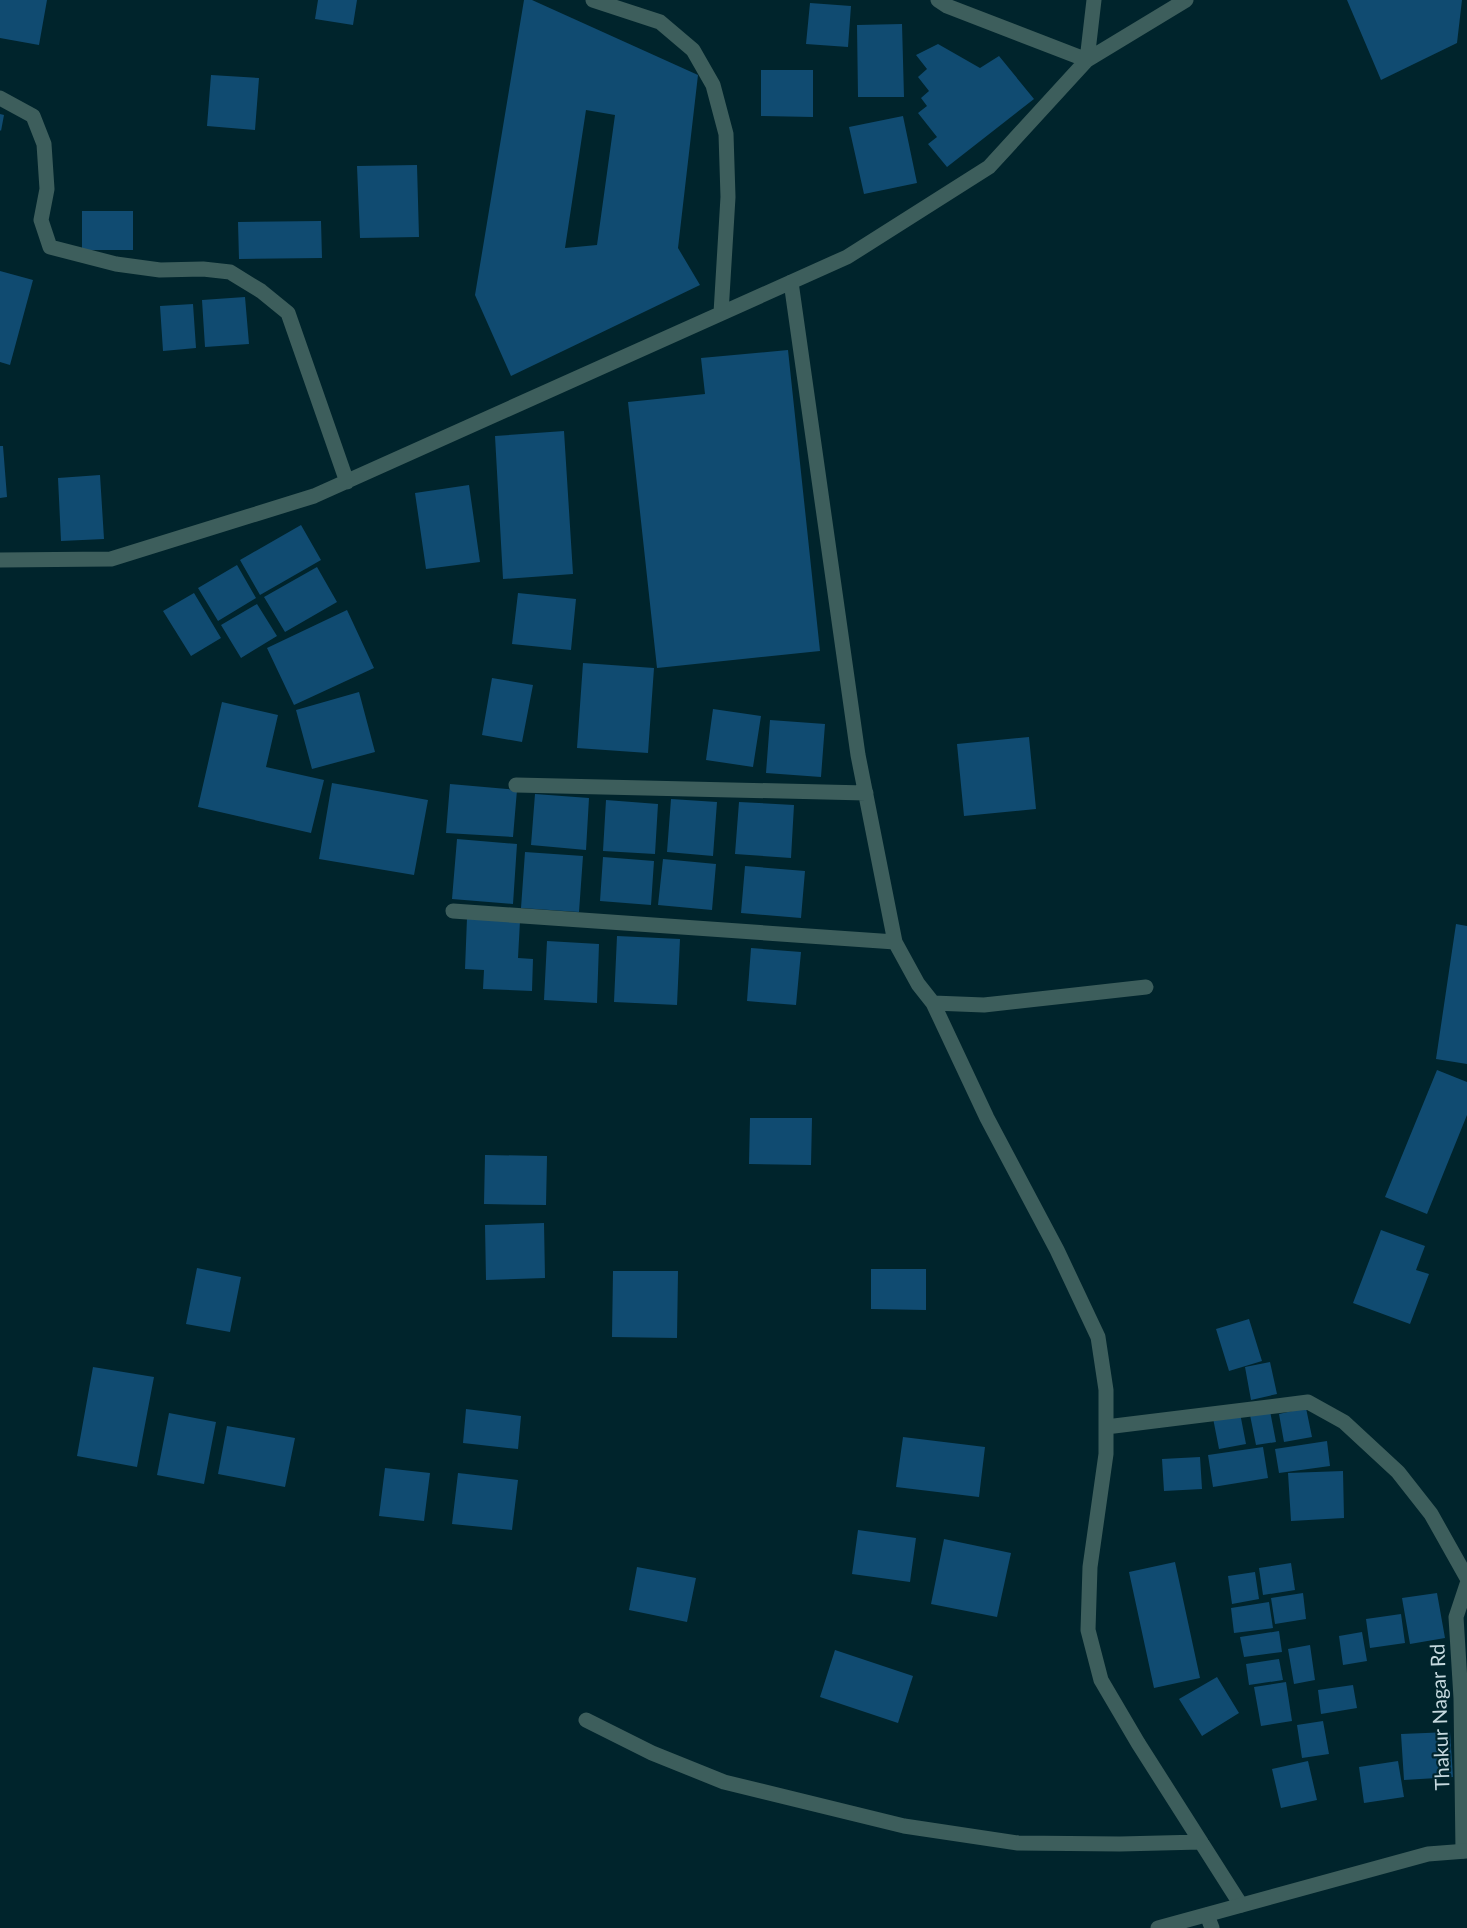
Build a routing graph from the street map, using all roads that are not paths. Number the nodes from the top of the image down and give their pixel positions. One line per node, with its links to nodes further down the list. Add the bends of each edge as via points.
1 (593, 0): 8 (street, via 660,22 693,51 713,85 726,134 728,196)
2 (938, 0): 5 (street)
3 (1094, 0): 5 (street)
4 (1186, 0): 5 (street)
5 (1087, 60): 7 (street, via 989,167 847,257)
6 (0, 98): 9 (street, via 33,116 44,144 47,189 41,220 50,247 116,264 231,272 288,313)
7 (791, 282): 8 (street); 12 (street)
8 (721, 313): 9 (street)
9 (346, 482): 10 (street, via 315,496 111,559)
10 (0, 560)
11 (516, 785): 12 (street)
12 (866, 793): 14 (street)
13 (453, 911): 14 (street)
14 (895, 942): 16 (street)
15 (1146, 987): 16 (street, via 984,1005)
16 (933, 1003): 17 (street, via 1098,1337 1106,1390)
17 (1106, 1427): 18 (street, via 1308,1402 1344,1422 1398,1472 1431,1514); 21 (street, via 1106,1454 1090,1567 1088,1630 1101,1680)
18 (1467, 1578)
19 (1467, 1584): 22 (street, Thakur Nagar Rd, via 1456,1617)
20 (586, 1720): 21 (street, via 652,1753 724,1782 904,1826 1018,1843)
21 (1201, 1842): 23 (street)
22 (1465, 1851): 23 (street, via 1428,1854)
23 (1241, 1905): 24 (street)
24 (1210, 1921): 25 (street)
25 (1158, 1928)

